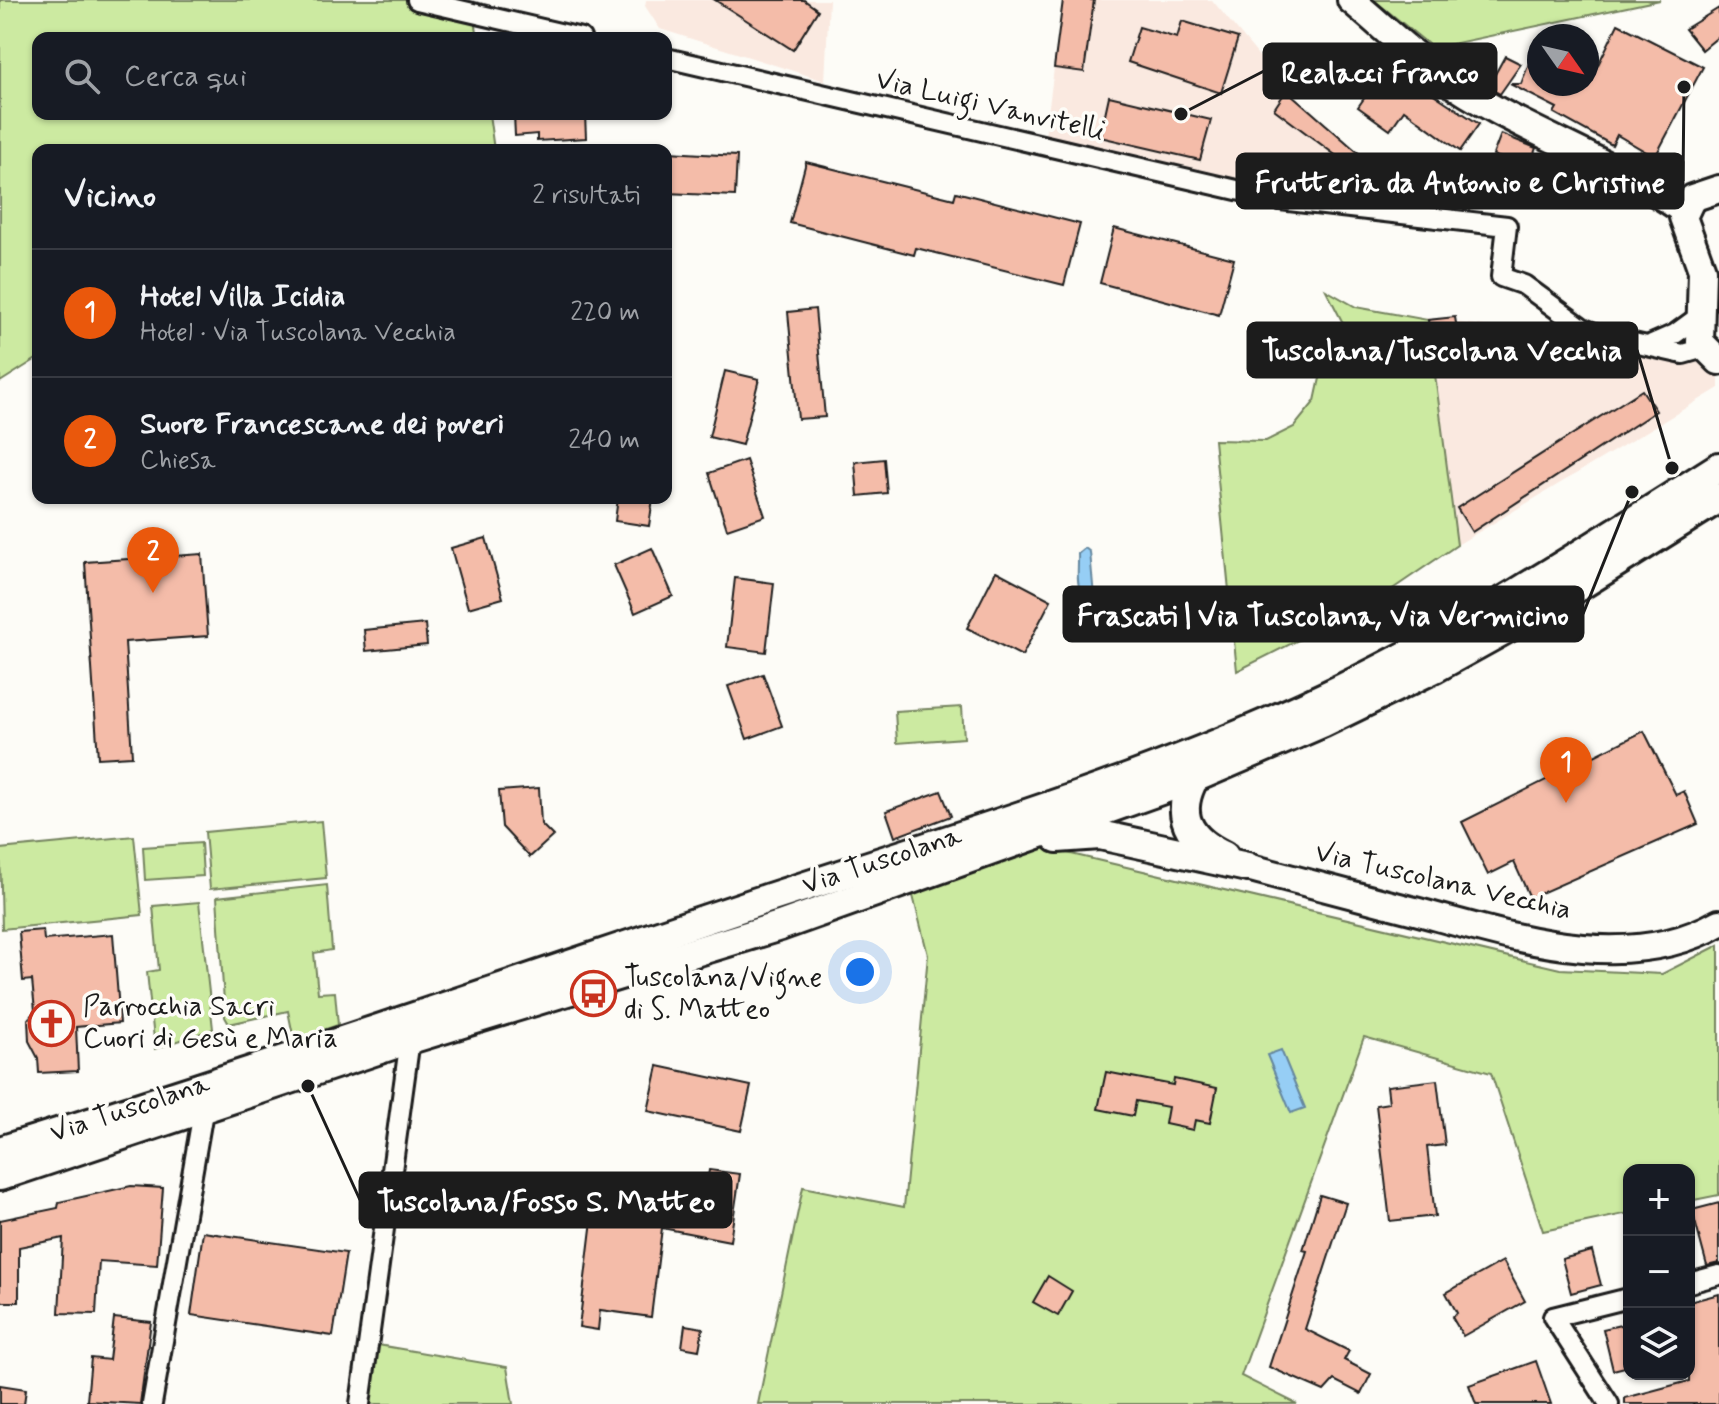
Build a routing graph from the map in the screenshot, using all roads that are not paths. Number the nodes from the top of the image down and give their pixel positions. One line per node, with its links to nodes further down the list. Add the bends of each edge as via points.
1 (417, 0): 3 (street)
2 (1351, 0): 6 (main road, via 1442,76 1611,165)
3 (555, 32)
4 (672, 59): 8 (street, Via Luigi Vanvitelli, via 1173,178 1302,203 1507,226 1501,277 1524,285 1584,329)
5 (1719, 188): 6 (main road, via 1692,198)
6 (1684, 211): 7 (main road, via 1684,229 1702,270)
7 (1701, 315): 8 (street); 9 (main road, via 1698,331)
8 (1652, 344): 9 (street, via 1683,354)
9 (1712, 354)
10 (1719, 467): 18 (main road, Via Tuscolana, via 1465,622 1340,689 1223,740 908,854)
11 (1719, 498): 12 (main road, Via Tuscolana, via 1547,606 1435,668)
12 (1194, 778): 13 (main road, Via Tuscolana); 14 (main road, via 1184,806 1188,829 1205,846)
13 (1016, 841): 14 (main road, via 1100,835); 16 (main road, Via Tuscolana, via 780,926)
14 (1247, 867): 15 (main road, Via Tuscolana Vecchia, via 1505,935 1585,948 1659,944)
15 (1719, 923)
16 (410, 1039): 17 (main road, Via Tuscolana); 24 (street)
17 (204, 1106): 19 (main road, Via Tuscolana); 23 (street)
18 (0, 1151)
19 (0, 1176)
20 (1719, 1275): 21 (street)
21 (1695, 1281)
22 (1623, 1300): 25 (street, via 1553,1317)
23 (152, 1404)
24 (360, 1404)
25 (1609, 1404)

